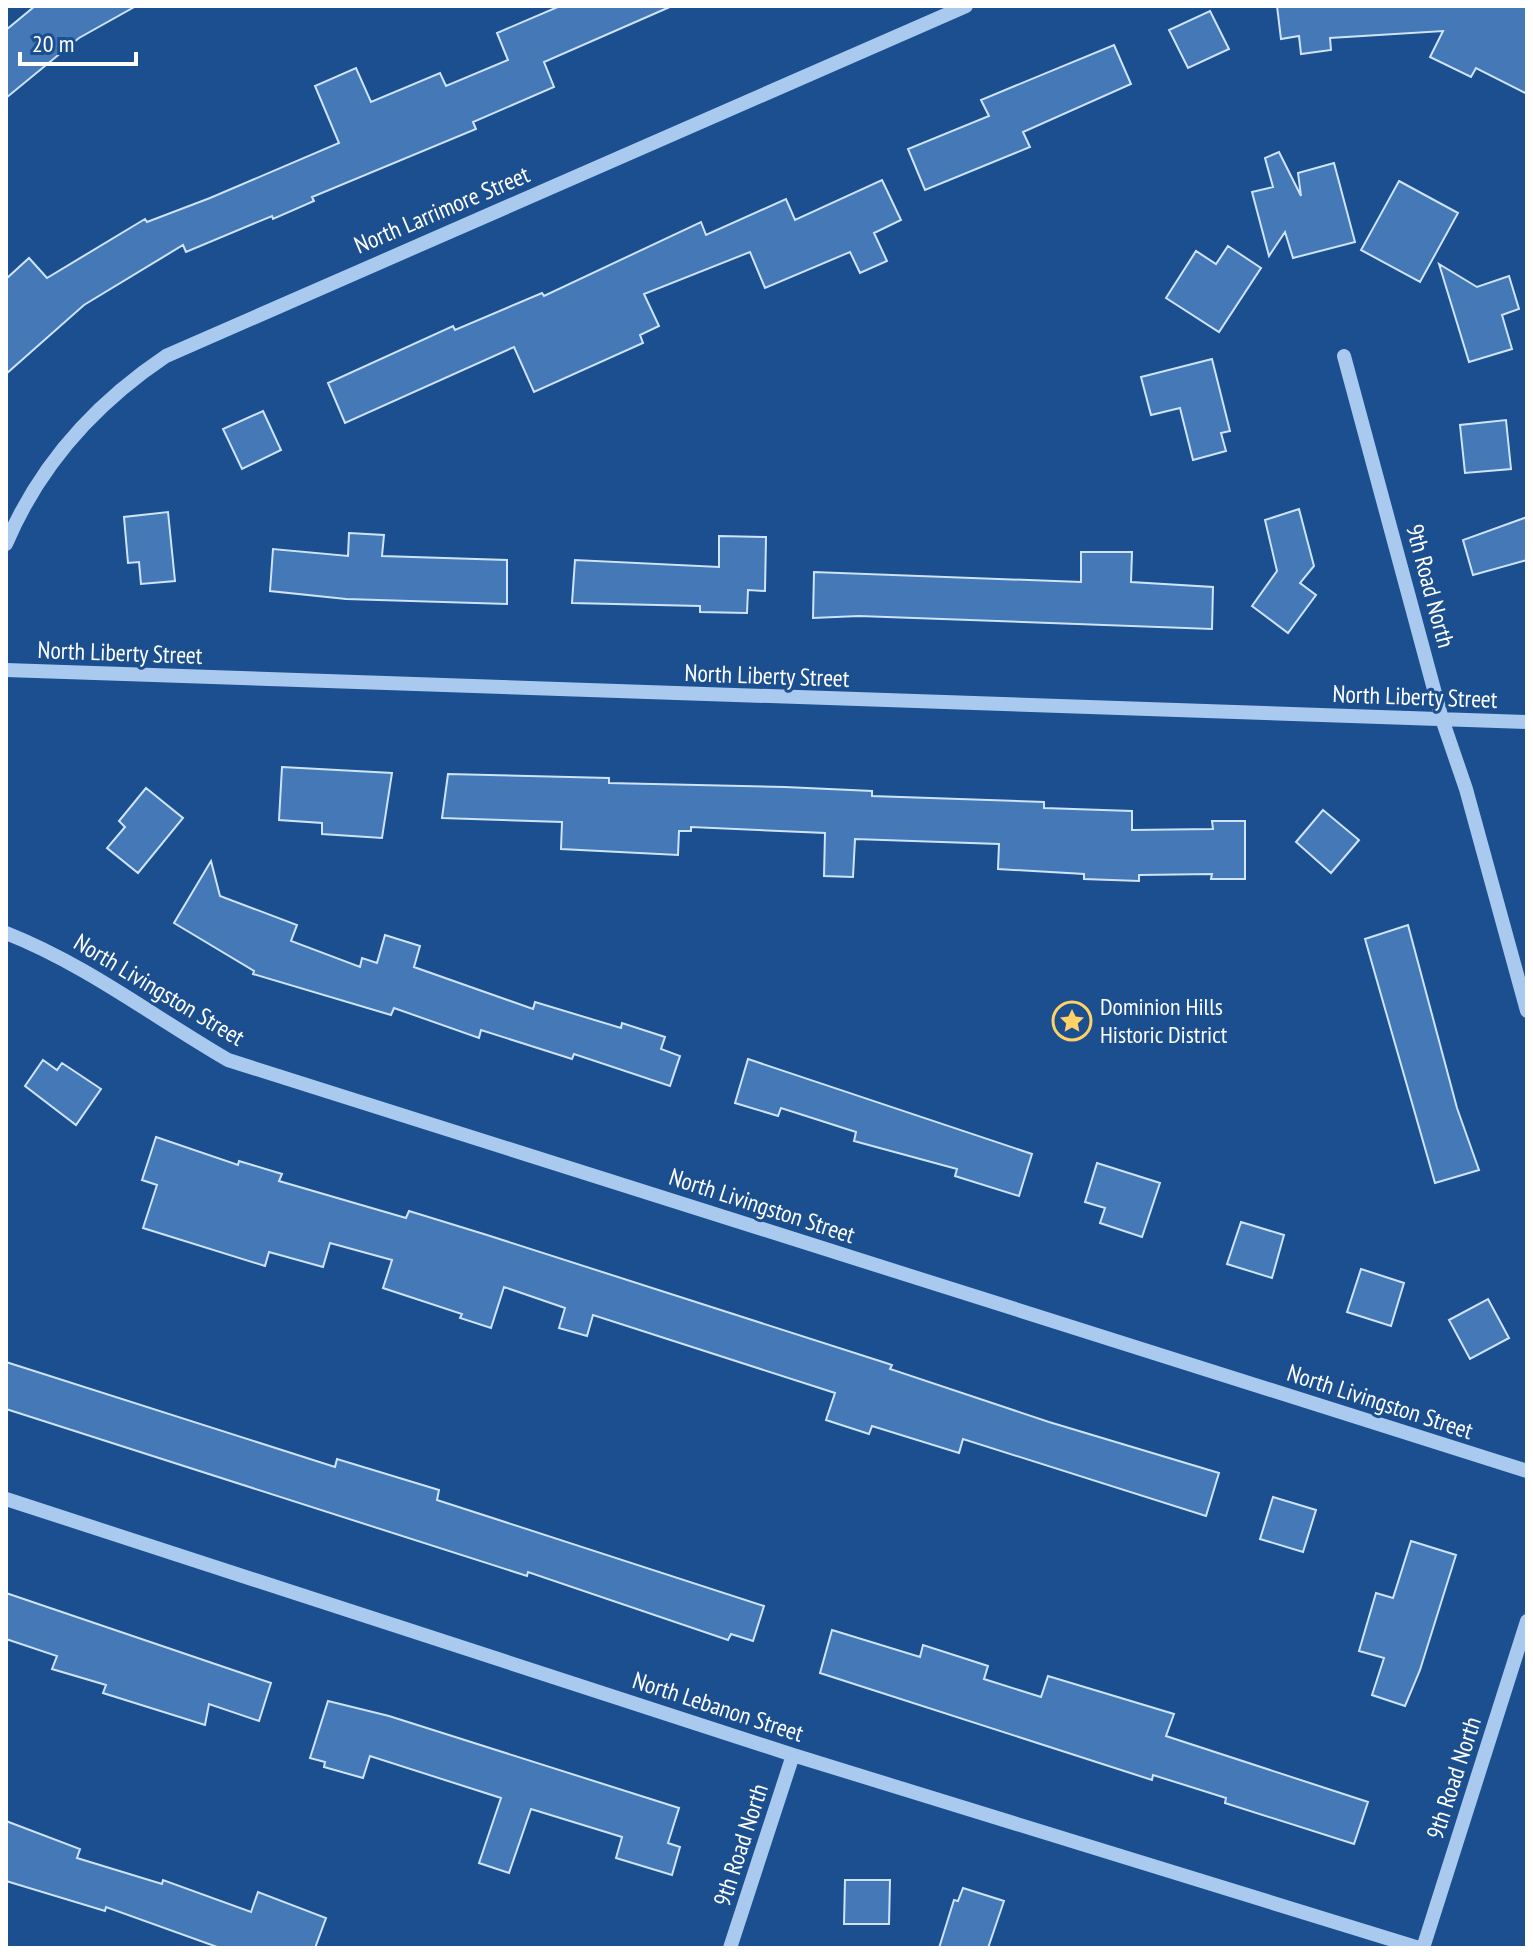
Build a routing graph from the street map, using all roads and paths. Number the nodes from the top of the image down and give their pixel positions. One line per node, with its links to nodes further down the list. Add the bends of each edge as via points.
1 (966, 6): 3 (street, North Larrimore Street, via 166,356 111,398 64,448 29,498)
2 (1344, 356): 5 (street, 9th Road North)
3 (6, 544)
4 (6, 670): 5 (street, North Liberty Street)
5 (1442, 719): 6 (street, North Liberty Street); 8 (street, 9th Road North)
6 (1527, 722)
7 (6, 933): 9 (street, North Livingston Street, via 71,961 228,1060)
8 (1527, 1011)
9 (1527, 1471)
10 (6, 1499): 12 (street, North Lebanon Street)
11 (1527, 1621): 14 (street, 9th Road North)
12 (793, 1755): 13 (street, 9th Road North); 14 (street, North Lebanon Street)
13 (730, 1948)
14 (1421, 1948)

